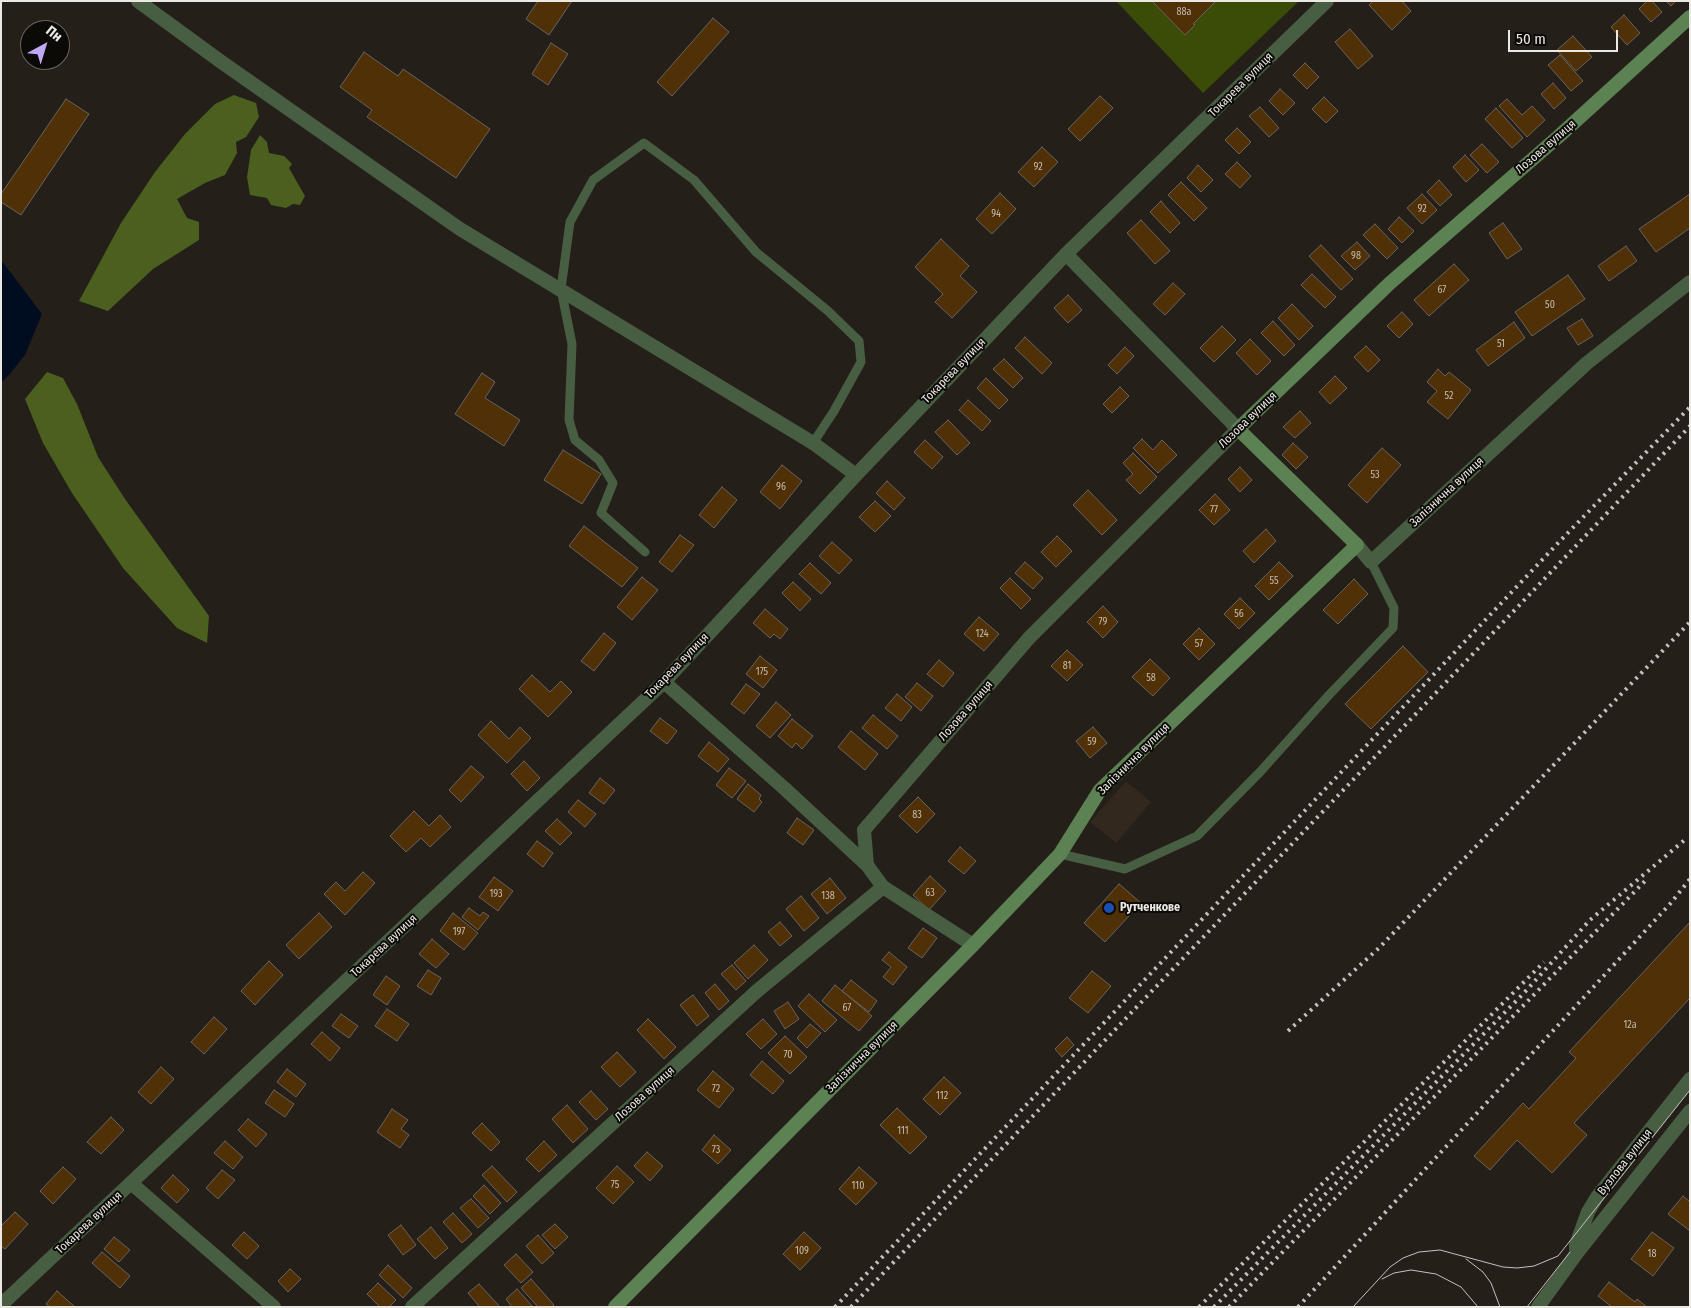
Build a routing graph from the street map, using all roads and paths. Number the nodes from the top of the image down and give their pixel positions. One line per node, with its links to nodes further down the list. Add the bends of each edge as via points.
1 (138, 1): 6 (street, via 460,229)
2 (1327, 1): 4 (street, Токарева вулиця)
3 (1690, 17): 7 (main road, Лозова вулиця, via 1390,283)
4 (1066, 254): 7 (street); 9 (street, Токарева вулиця)
5 (1690, 282): 12 (street, Залізнична вулиця, via 1587,363)
6 (561, 289): 8 (street); 8 (lane, via 570,222 593,180 644,143 694,180 756,252 859,341 861,362); 11 (lane, via 572,344 569,420 575,440 598,460 613,483 601,513)
7 (1238, 429): 10 (main road); 15 (street, Лозова вулиця, via 1029,638 864,830)
8 (814, 443): 9 (street)
9 (856, 475): 13 (street, Токарева вулиця)
10 (1357, 545): 12 (street); 14 (main road, Залізнична вулиця, via 1100,790)
11 (645, 552)
12 (1371, 562): 14 (lane, via 1394,608 1393,628 1197,836 1126,869)
13 (664, 682): 15 (street); 20 (street, Токарева вулиця)
14 (1060, 854): 17 (main road, Залізнична вулиця)
15 (867, 865): 16 (street)
16 (882, 887): 17 (street); 24 (street, Лозова вулиця, via 757,991)
17 (973, 945): 25 (main road, Залізнична вулиця)
18 (1690, 1079): 21 (street, Вузлова вулиця, via 1597,1197 1588,1212)
19 (1690, 1111): 21 (street, Вузлова вулиця)
20 (131, 1183): 22 (street, Токарева вулиця); 23 (street)
21 (1576, 1253): 26 (street, Вузлова вулиця)
22 (1, 1306)
23 (274, 1307)
24 (412, 1307)
25 (615, 1307)
26 (1538, 1307)

